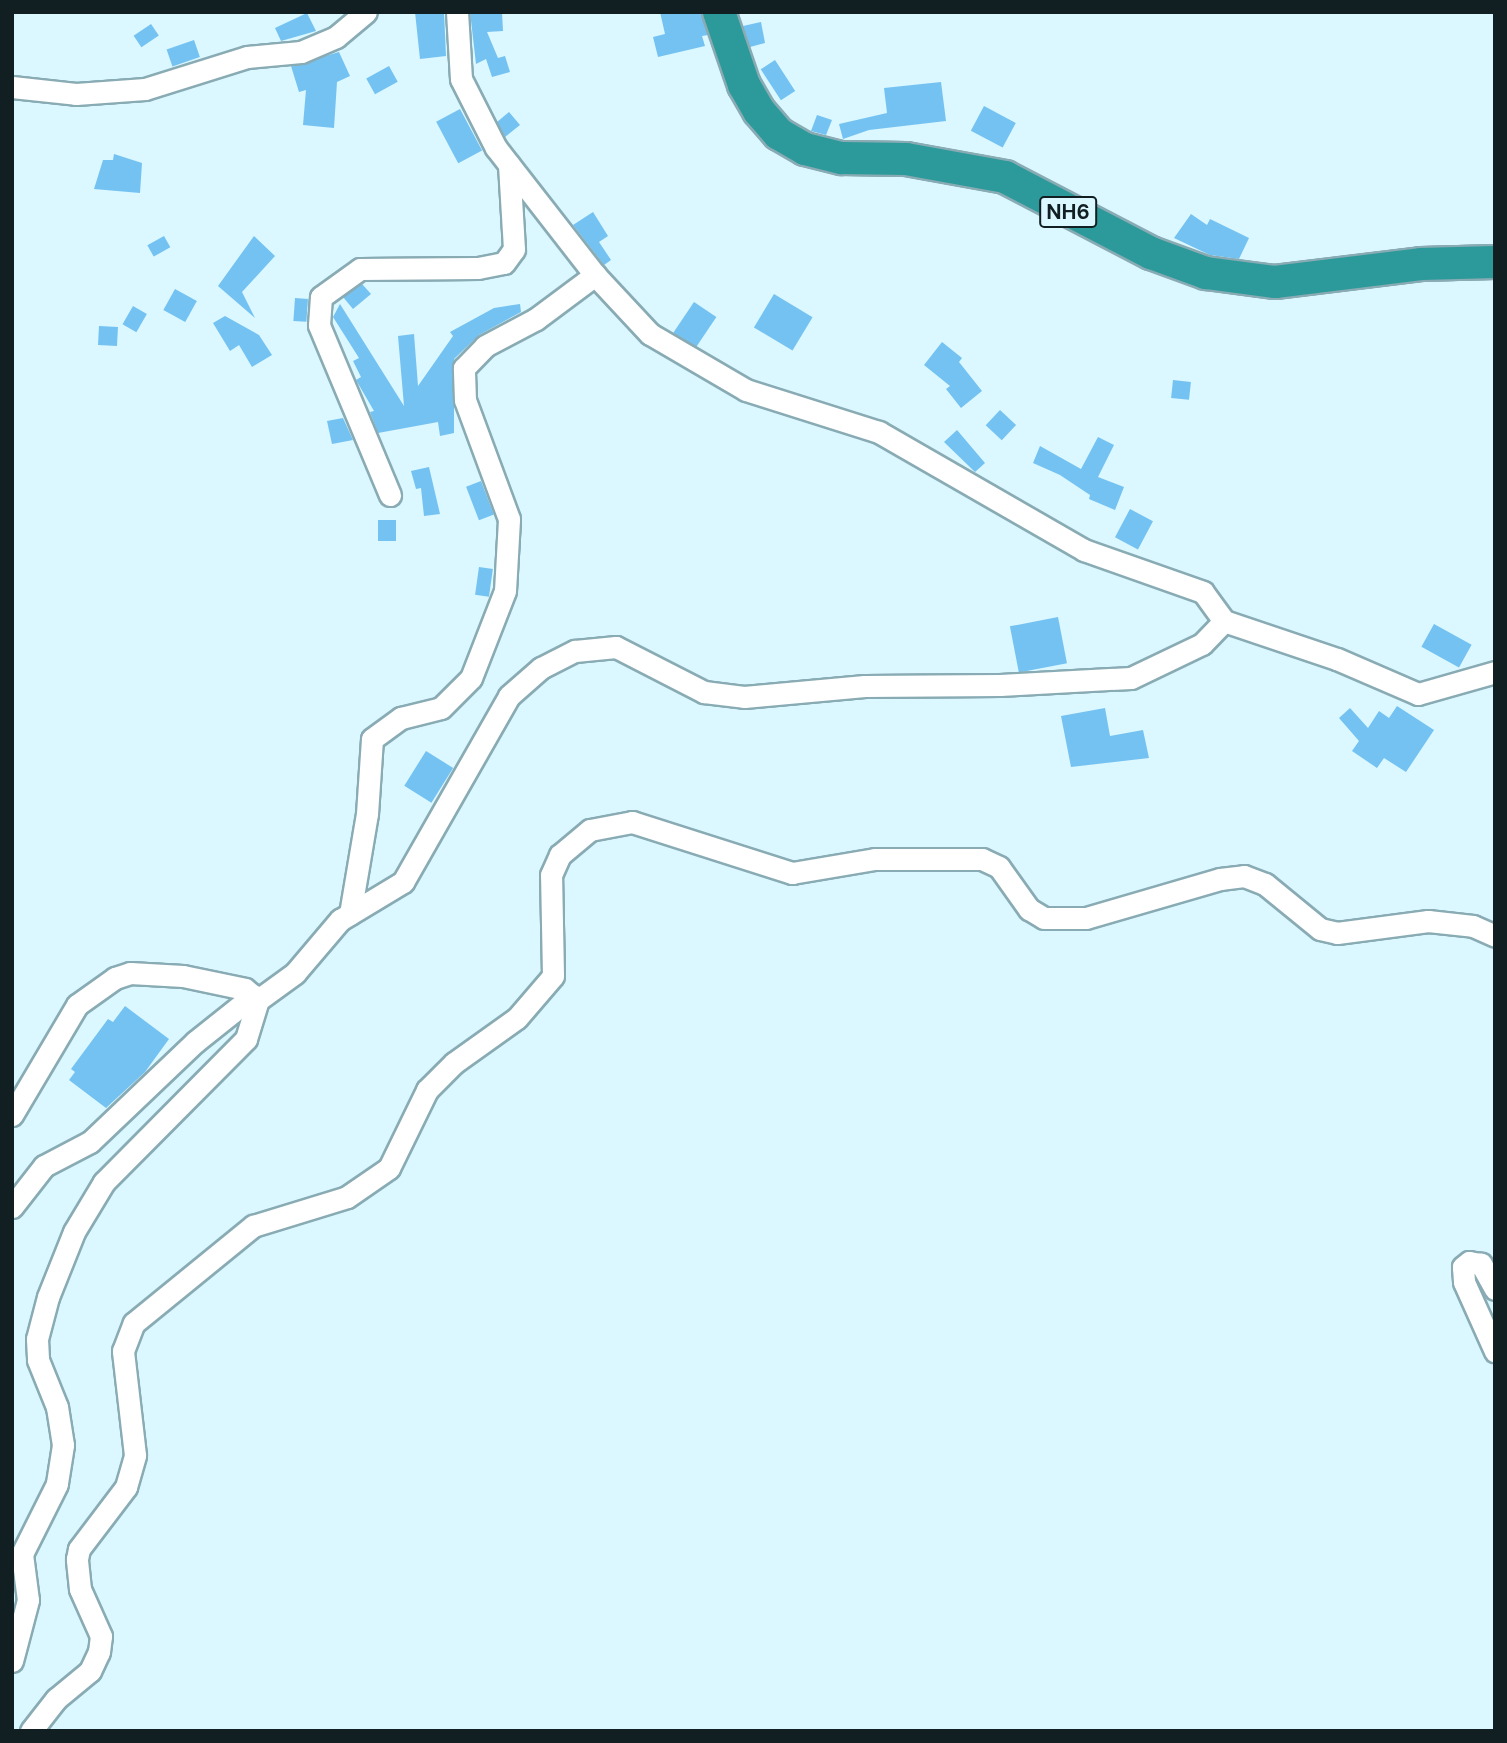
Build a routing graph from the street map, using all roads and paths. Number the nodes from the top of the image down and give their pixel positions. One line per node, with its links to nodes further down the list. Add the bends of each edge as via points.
1 (366, 12): 4 (street, via 336,37 301,52 247,57 145,89 76,94)
2 (719, 12): 6 (highway, NH6, via 744,85 759,111 779,134 805,149 842,158 906,159 1005,177 1151,253 1206,273 1275,282 1421,264)
3 (457, 13): 5 (street, via 461,79)
4 (12, 86)
5 (509, 165): 7 (street); 8 (street, via 514,249 504,263 478,268 360,269 321,297 319,326)
6 (1495, 262)
7 (595, 275): 9 (street, via 650,334 697,363 747,390 879,432 1084,550 1203,592); 11 (street, via 536,319 485,346 464,368 465,400 509,519 505,591 471,678 441,708 401,718 372,739 367,814)
8 (390, 495)
9 (1224, 621): 10 (street, via 1337,659 1418,694); 11 (street, via 1202,644 1131,678 1000,685 865,685 744,697 704,692 616,646 575,650 541,668 509,696 411,873 394,891)
10 (1495, 672)
11 (350, 914): 13 (street, via 295,973)
12 (1495, 936): 19 (street, via 1473,926 1428,921 1337,933 1320,929 1265,884 1244,876 1220,878 1086,919 1044,918 1029,909 999,867 982,859 875,859 792,873 632,822 590,830 560,855 551,876 553,976 517,1018 454,1063 427,1090 389,1168 347,1197 253,1226 134,1322 123,1351 135,1455 127,1488 79,1549 80,1589 102,1636 99,1652 90,1671 56,1699)
13 (256, 997): 14 (street, via 211,980 156,972 115,978 77,1005); 15 (street, via 195,1042 90,1142 44,1166); 18 (street, via 246,1039 104,1181 74,1232 48,1297 37,1339 38,1360 57,1407 63,1445 57,1483 22,1554 28,1600)
14 (12, 1115)
15 (12, 1208)
16 (1495, 1289): 17 (street, via 1481,1264 1463,1267 1464,1282)
17 (1495, 1351)
18 (12, 1661)
19 (31, 1731)

